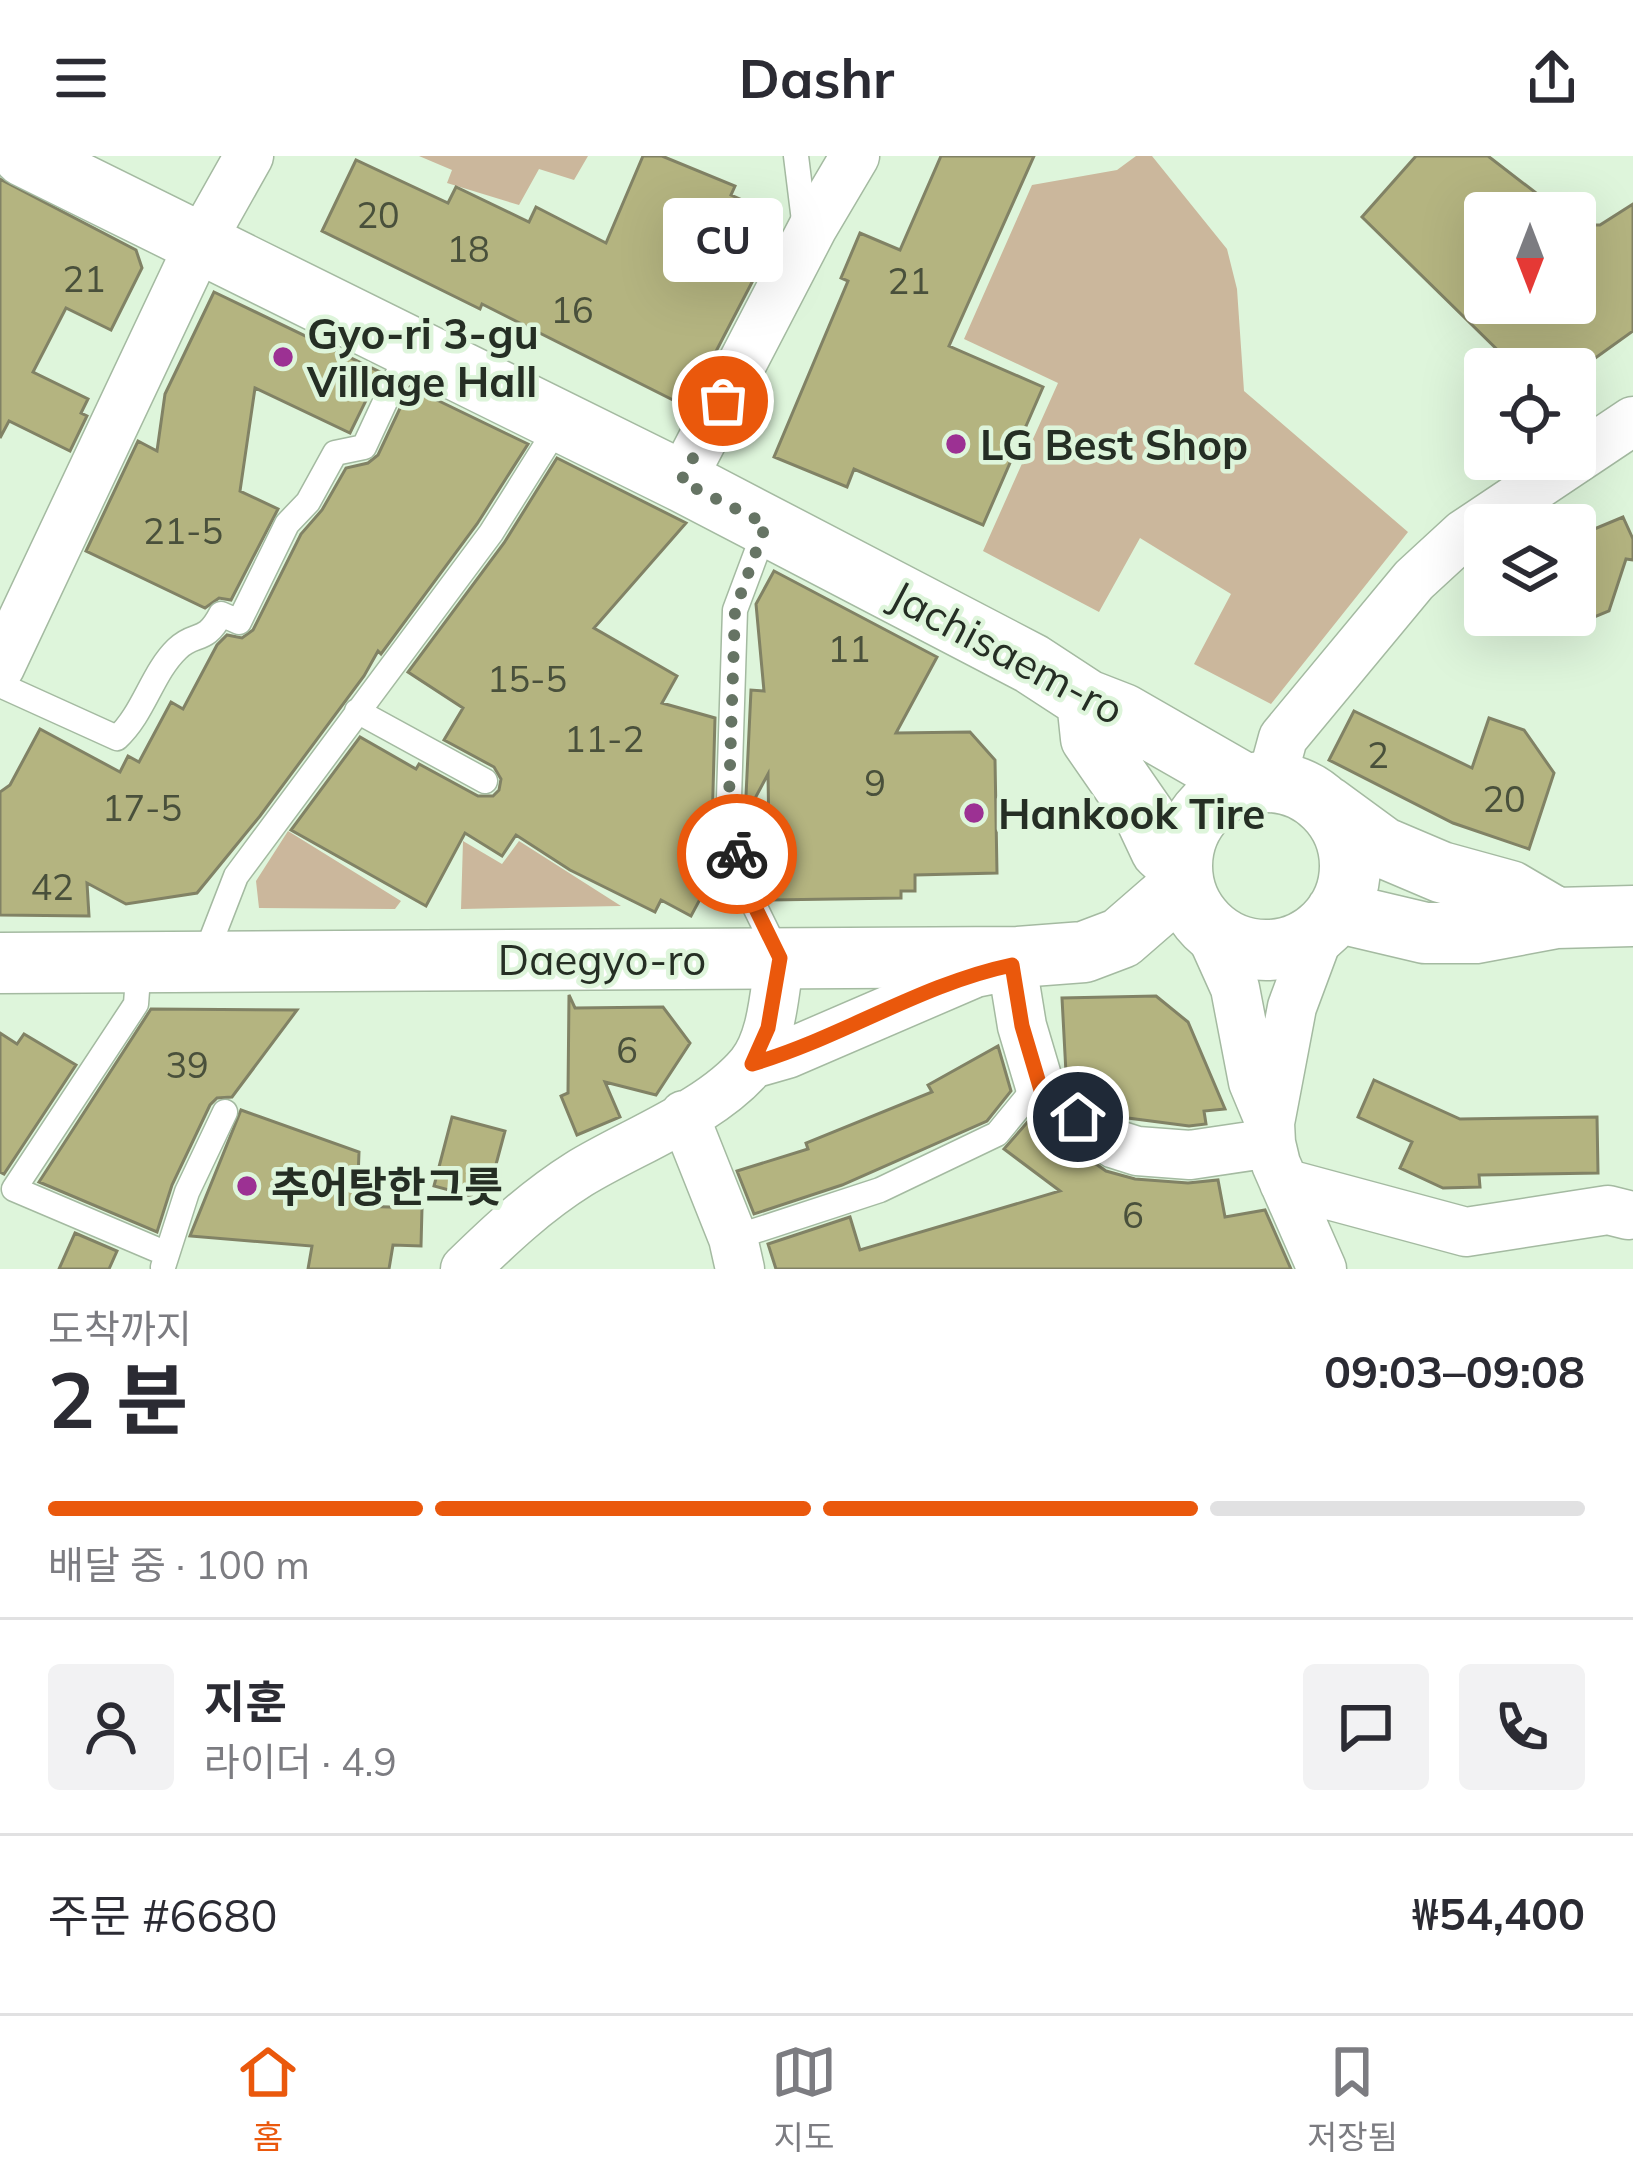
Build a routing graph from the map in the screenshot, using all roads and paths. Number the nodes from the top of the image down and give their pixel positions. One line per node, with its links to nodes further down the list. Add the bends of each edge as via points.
1 (24, 156): 6 (street, Jachisaem-ro)
2 (249, 156): 6 (street)
3 (796, 156): 5 (lane)
4 (855, 156): 5 (street)
5 (807, 243): 10 (street)
6 (199, 245): 7 (street, Jachisaem-ro); 12 (street)
7 (410, 350): 8 (street, Jachisaem-ro); 13 (lane, via 364,447 335,453 287,524 239,622 221,614 212,633 178,647 117,738)
8 (562, 421): 10 (street, Jachisaem-ro); 15 (lane, via 491,533)
9 (1633, 422): 17 (street, via 1464,534 1414,580 1283,739)
10 (681, 481): 11 (street, Jachisaem-ro)
11 (766, 524): 14 (street, Jachisaem-ro); 22 (lane, via 735,610 728,829)
12 (0, 668)
13 (0, 685)
14 (1087, 700): 17 (street, Jachisaem-ro); 18 (street, via 1091,738)
15 (357, 711): 16 (lane); 23 (lane, via 236,876)
16 (485, 781)
17 (1278, 789): 18 (street, via 1220,794 1201,812 1187,834); 20 (street, via 1382,847 1510,891); 21 (street, via 1337,819 1347,843 1346,894)
18 (1191, 894): 21 (street, via 1232,944 1258,950 1312,938); 24 (street, Daegyo-ro, via 1121,938); 31 (street, via 1235,988)
19 (1633, 916): 20 (street)
20 (1556, 918): 21 (street, via 1476,933)
21 (1328, 921): 31 (street, via 1292,1007)
22 (780, 958): 23 (street, Daegyo-ro); 24 (street, Daegyo-ro); 27 (street, via 768,1028)
23 (203, 961): 25 (street, Daegyo-ro)
24 (1015, 961): 27 (street); 28 (street, via 1022,1026)
25 (139, 962): 26 (street, Daegyo-ro); 34 (lane, via 136,1004 14,1190)
26 (0, 963)
27 (752, 1064): 30 (street)
28 (1040, 1083): 31 (street, via 1115,1144 1137,1151); 33 (lane, via 997,1134)
29 (225, 1112): 34 (lane)
30 (684, 1115): 33 (street); 35 (street, via 578,1174)
31 (1275, 1150): 32 (street, via 1466,1232 1608,1210); 36 (street)
32 (1630, 1215)
33 (737, 1253)
34 (165, 1262)
35 (465, 1269)
36 (1322, 1269)

